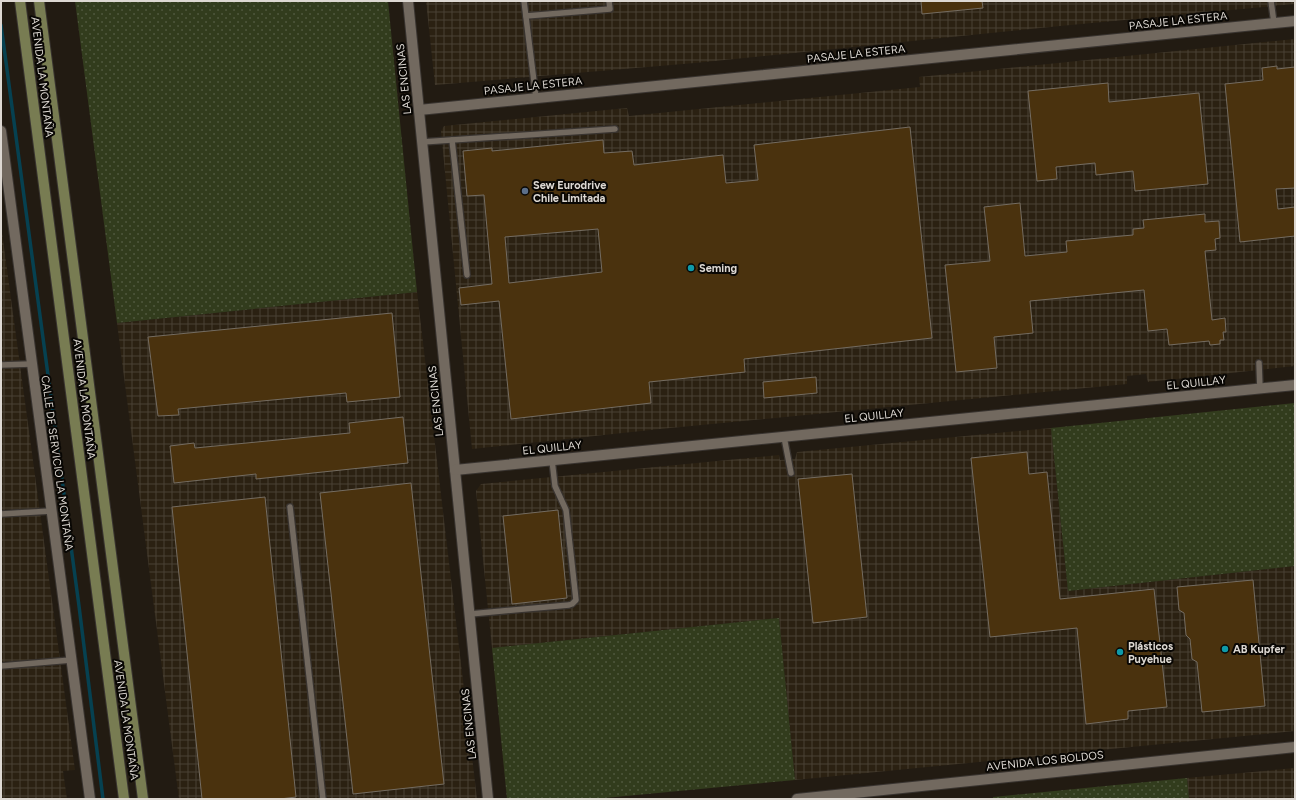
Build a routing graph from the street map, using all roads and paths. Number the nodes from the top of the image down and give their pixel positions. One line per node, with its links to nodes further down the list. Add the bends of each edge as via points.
1 (20, 1): 34 (main road, AVENIDA LA MONTAÑA)
2 (39, 1): 35 (main road, AVENIDA LA MONTAÑA)
3 (408, 1): 11 (street, LAS ENCINAS)
4 (524, 1): 7 (lane)
5 (609, 1): 7 (lane, via 610,8)
6 (1271, 1): 9 (lane)
7 (526, 16): 10 (lane)
8 (1295, 21): 9 (street, PASAJE LA ESTERA)
9 (1274, 23): 10 (street, PASAJE LA ESTERA)
10 (536, 98): 11 (street, PASAJE LA ESTERA)
11 (419, 110): 15 (street, LAS ENCINAS)
12 (615, 129): 14 (lane)
13 (1, 131): 18 (street, CALLE DE SERVICIO LA MONTAÑA)
14 (452, 140): 15 (lane); 16 (lane)
15 (422, 142): 24 (street, LAS ENCINAS)
16 (467, 275)
17 (1259, 363): 21 (lane)
18 (31, 364): 19 (lane); 27 (street, CALLE DE SERVICIO LA MONTAÑA)
19 (1, 365)
20 (1295, 386): 21 (street, EL QUILLAY)
21 (1260, 389): 22 (street, EL QUILLAY)
22 (784, 437): 23 (street, EL QUILLAY); 25 (lane)
23 (552, 460): 24 (street, EL QUILLAY); 29 (lane, via 555,486 566,510 576,600 569,605)
24 (455, 470): 29 (street, LAS ENCINAS)
25 (791, 473)
26 (290, 507): 36 (lane)
27 (51, 511): 28 (lane); 30 (street, CALLE DE SERVICIO LA MONTAÑA)
28 (1, 514)
29 (470, 614): 37 (street, LAS ENCINAS)
30 (71, 660): 31 (lane); 33 (street, CALLE DE SERVICIO LA MONTAÑA)
31 (1, 666)
32 (1295, 747): 38 (street, AVENIDA LOS BOLDOS)
33 (90, 799)
34 (124, 799)
35 (143, 799)
36 (323, 799)
37 (488, 799)
38 (797, 799)

